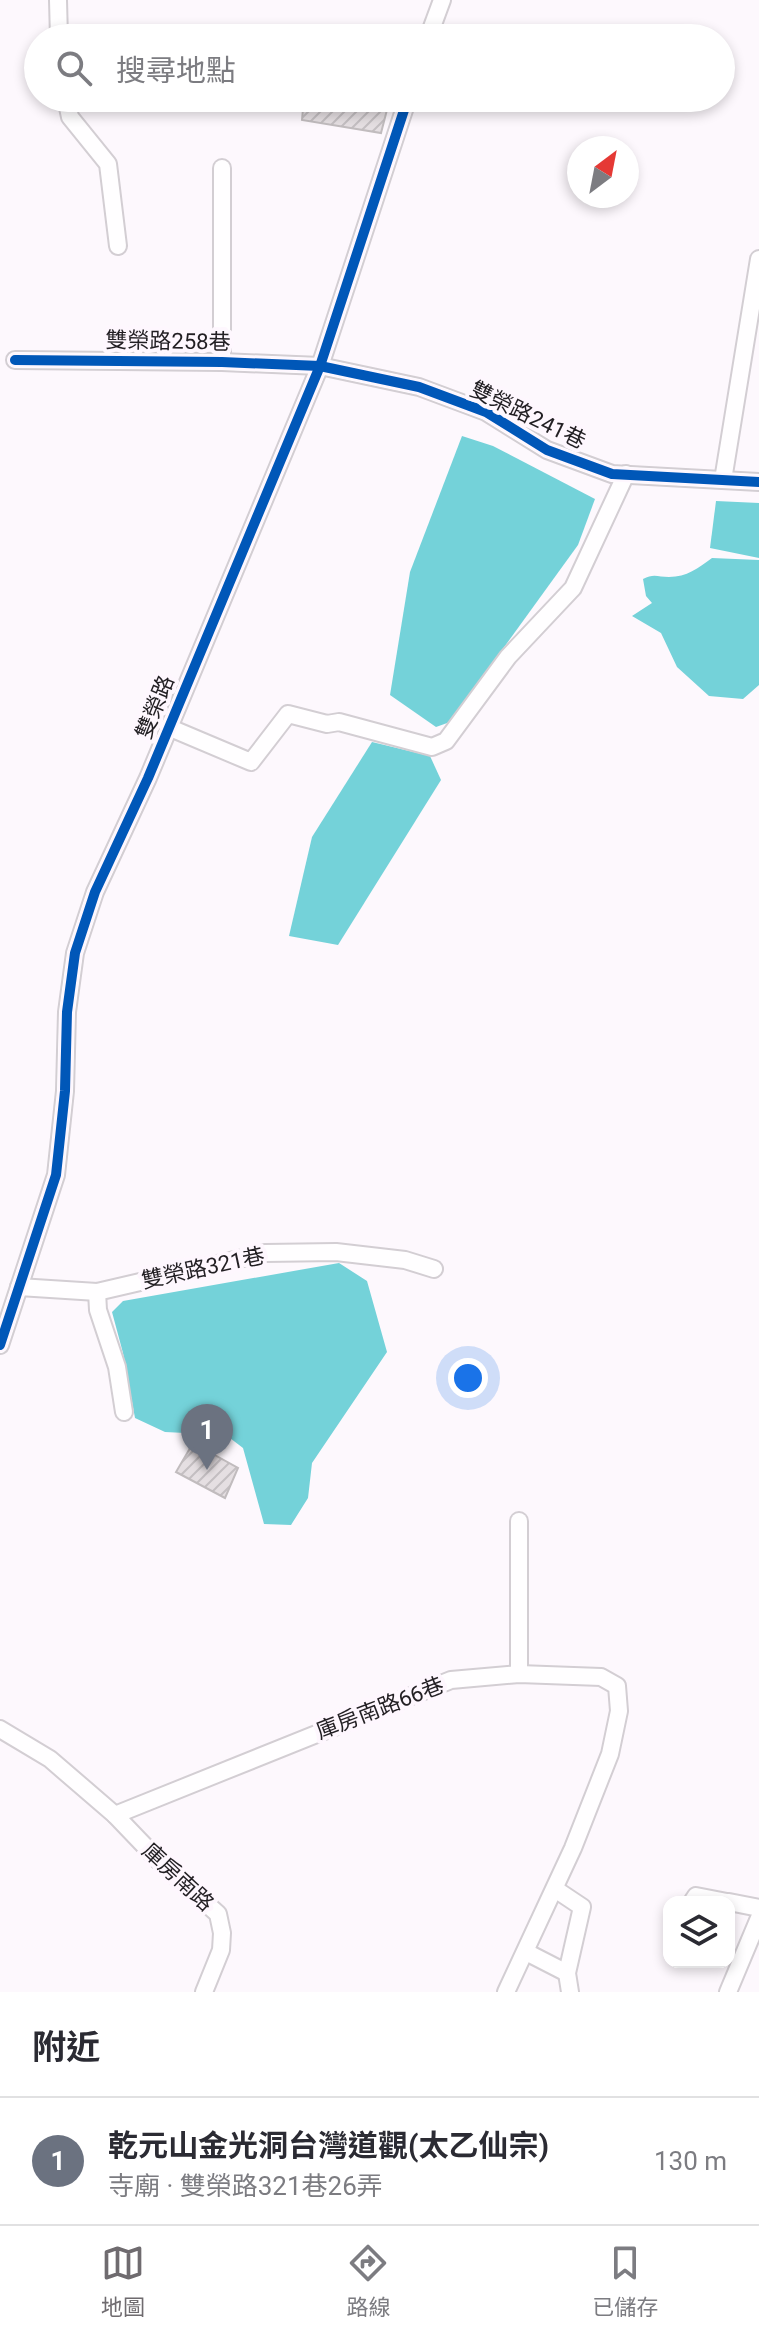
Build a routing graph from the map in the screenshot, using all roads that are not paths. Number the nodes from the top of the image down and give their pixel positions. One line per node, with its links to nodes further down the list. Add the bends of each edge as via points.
1 (58, 0): 3 (street)
2 (442, 0): 4 (street)
3 (59, 24)
4 (433, 24)
5 (69, 112): 8 (street, via 108,164)
6 (403, 112): 12 (street, 雙榮路)
7 (222, 168): 11 (street)
8 (118, 246)
9 (759, 259): 14 (street)
10 (15, 360): 11 (street, 雙榮路258巷)
11 (222, 362): 12 (street, 雙榮路258巷)
12 (320, 366): 13 (street, 雙榮路241巷, via 419,387 486,412 547,450 612,474); 16 (street, 雙榮路)
13 (626, 474): 14 (street, 雙榮路241巷); 16 (street, via 573,588 508,657 446,741 432,747 288,714 251,762)
14 (723, 480): 15 (street, 雙榮路241巷)
15 (759, 482)
16 (168, 727): 18 (street, 雙榮路, via 95,892 75,953 56,1175)
17 (434, 1269): 19 (street, 雙榮路321巷, via 336,1252 265,1253)
18 (19, 1287): 19 (street, 雙榮路321巷); 20 (street, 雙榮路)
19 (97, 1292): 21 (street)
20 (0, 1345)
21 (124, 1412)
22 (519, 1521): 23 (street)
23 (519, 1674): 25 (street, 庫房南路66巷, via 451,1680); 26 (street, 庫房南路66巷, via 601,1677 617,1686 619,1711 610,1754)
24 (0, 1729): 25 (street, 庫房南路, via 50,1759)
25 (115, 1815): 32 (street, 庫房南路, via 218,1914 221,1950)
26 (555, 1889): 30 (street, 庫房南路66巷); 31 (street, via 582,1907)
27 (735, 1903): 28 (street)
28 (759, 1908)
29 (759, 1918): 35 (street)
30 (526, 1952): 31 (street); 33 (street, 庫房南路66巷)
31 (567, 1973): 34 (street)
32 (204, 1992)
33 (506, 1992)
34 (570, 1992)
35 (728, 1992)

